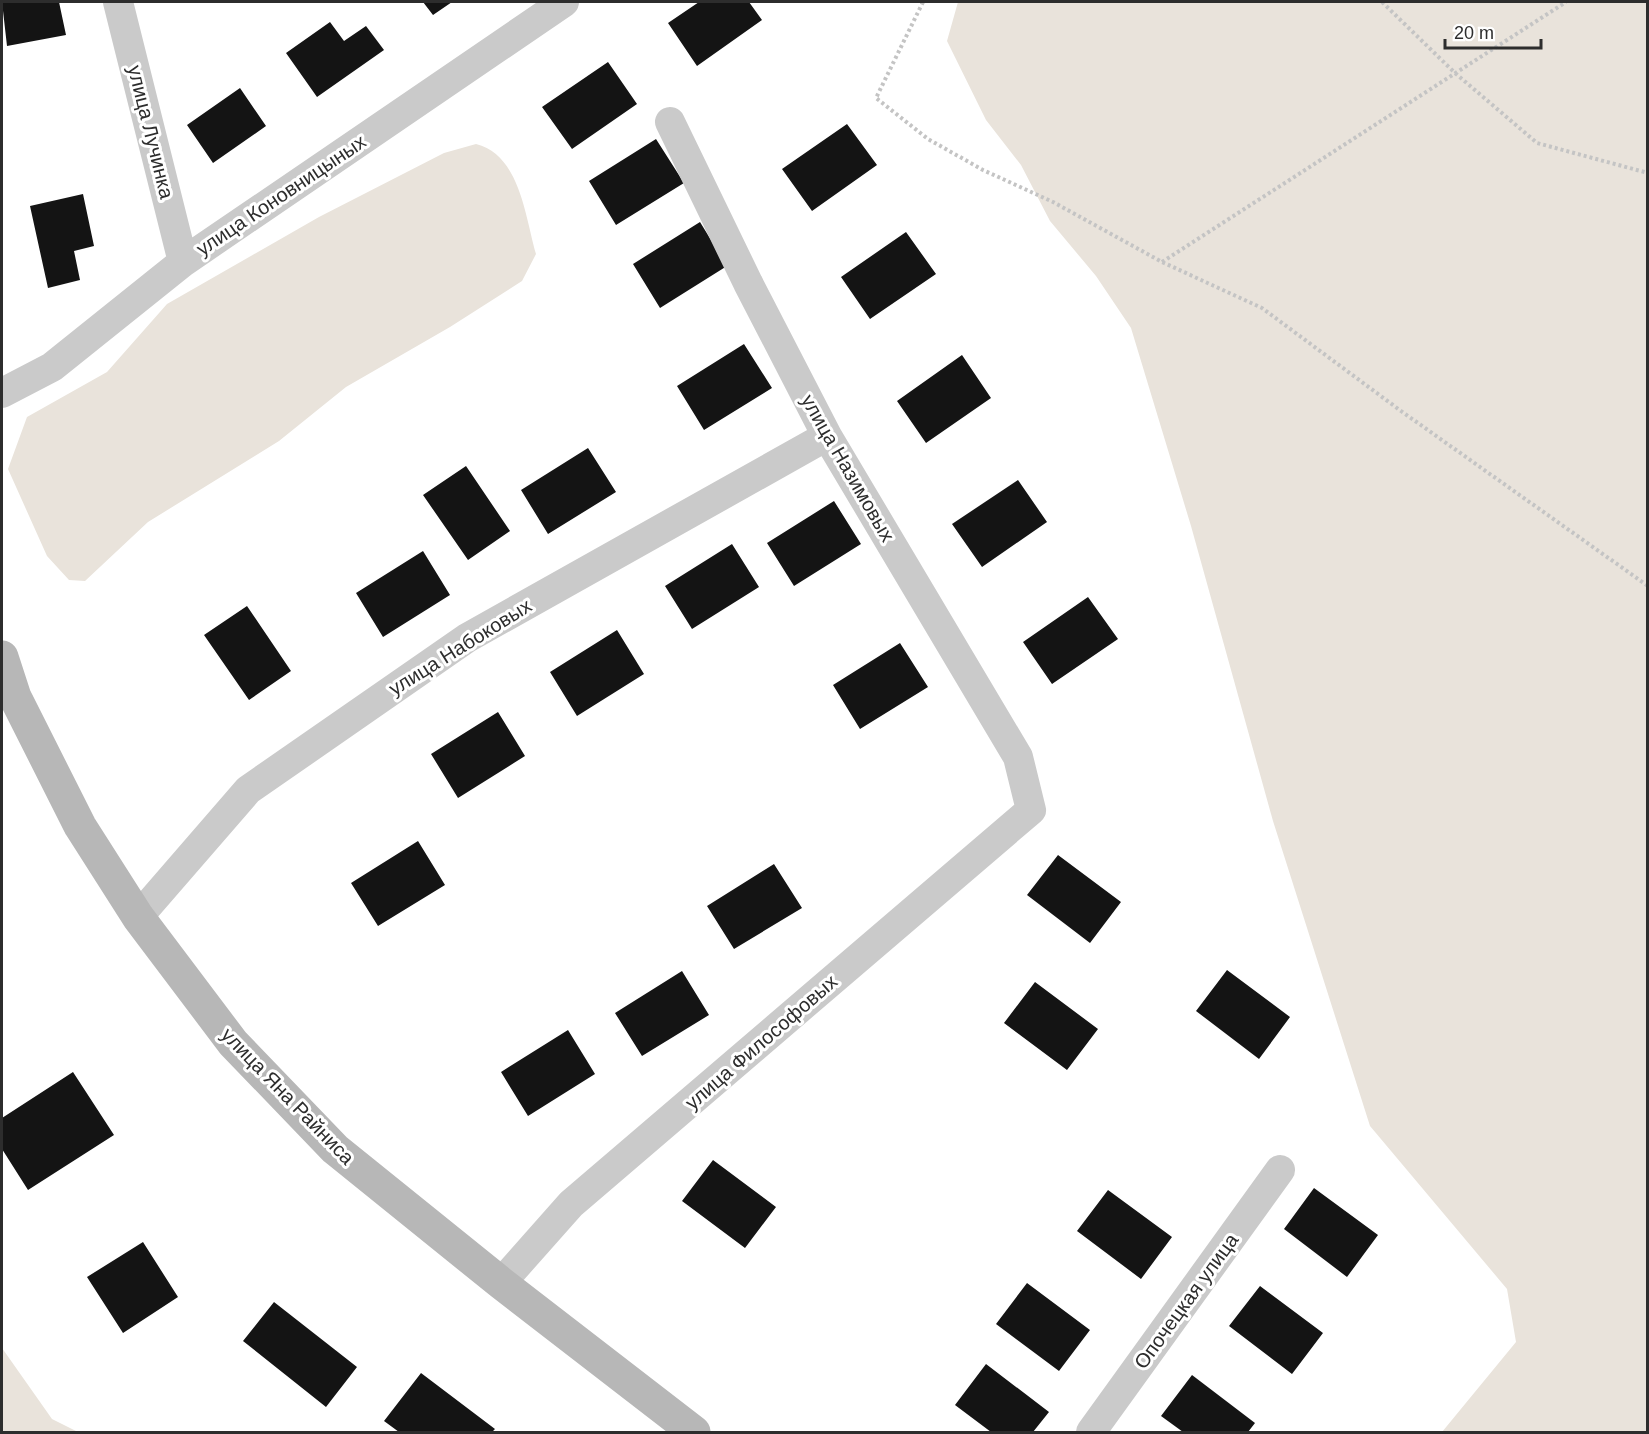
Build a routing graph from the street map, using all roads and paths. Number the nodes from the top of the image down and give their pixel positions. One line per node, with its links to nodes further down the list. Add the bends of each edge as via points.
1 (118, 2): 9 (street, улица Лучинка)
2 (564, 2): 9 (street, улица Коновницыных)
3 (923, 2): 10 (path, via 876,98 928,140)
4 (1382, 2): 6 (path)
5 (1566, 2): 6 (path)
6 (1455, 73): 8 (path, via 1537,143); 10 (path)
7 (670, 122): 12 (street, улица Назимовых)
8 (1647, 173)
9 (183, 262): 11 (street, улица Коновницыных, via 52,367)
10 (1162, 262): 13 (path, via 1262,308)
11 (2, 393)
12 (827, 436): 15 (street, улица Назимовых, via 1018,757); 16 (street, улица Набоковых, via 467,638 248,790)
13 (1647, 586)
14 (2, 657): 16 (street, улица Яна Райниса, via 15,697 80,826)
15 (1031, 810): 18 (street, улица Философовых, via 572,1204)
16 (138, 917): 18 (street, улица Яна Райниса, via 233,1043 335,1149)
17 (1280, 1170): 20 (street, Опочецкая улица)
18 (501, 1283): 19 (street, улица Яна Райниса)
19 (694, 1432)
20 (1091, 1432)

